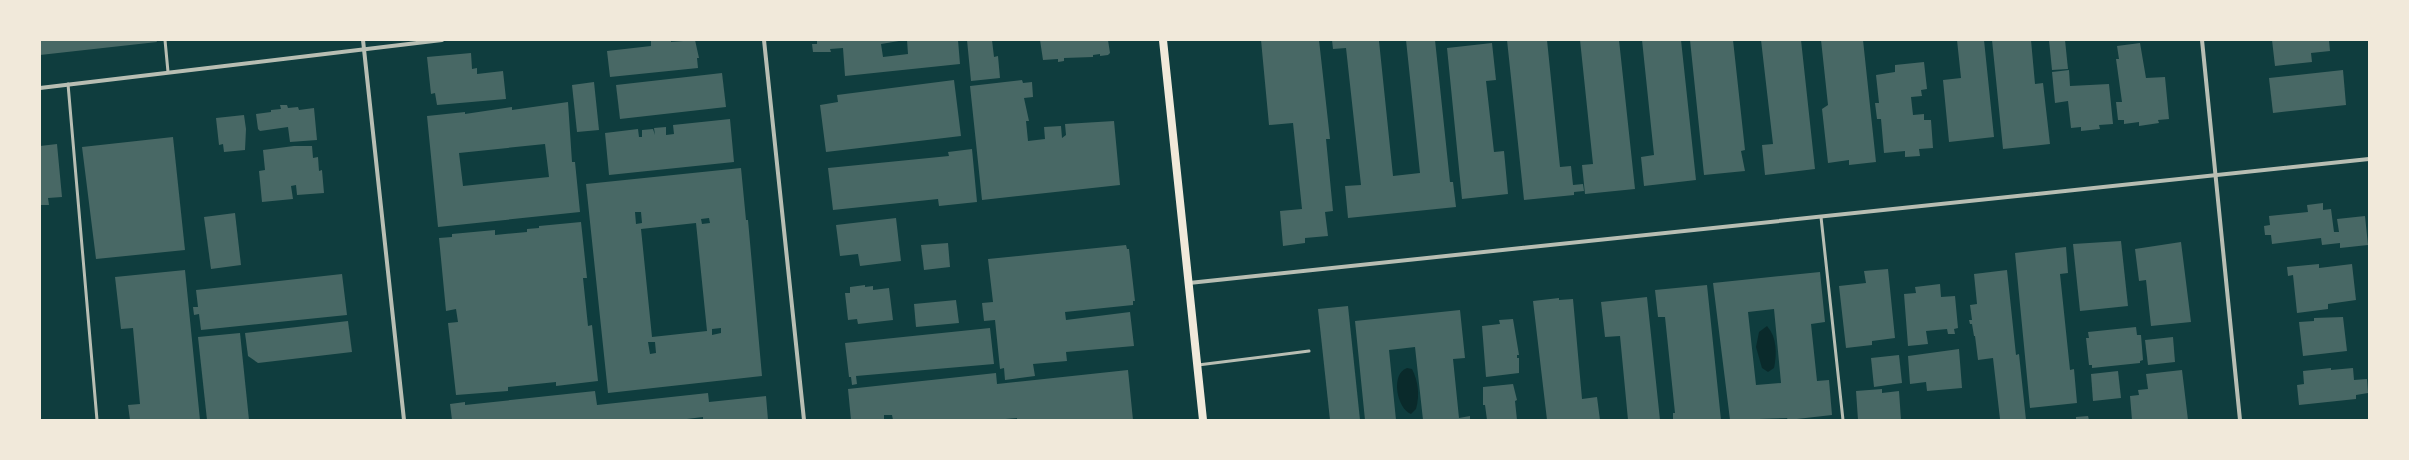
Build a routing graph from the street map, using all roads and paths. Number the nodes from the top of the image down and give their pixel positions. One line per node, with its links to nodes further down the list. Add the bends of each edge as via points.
1 (165, 40): 8 (lane)
2 (363, 40): 7 (street)
3 (442, 40): 7 (street)
4 (764, 40): 19 (street)
5 (1163, 40): 14 (main road)
6 (2202, 40): 12 (street)
7 (364, 49): 8 (street); 18 (street)
8 (168, 72): 9 (street)
9 (68, 84): 10 (street); 17 (lane)
10 (40, 88)
11 (2369, 159): 12 (street)
12 (2215, 176): 13 (street); 22 (street)
13 (1821, 217): 14 (street); 21 (lane)
14 (1189, 283): 16 (main road)
15 (1309, 351): 16 (lane)
16 (1198, 365): 20 (main road)
17 (97, 420)
18 (404, 420)
19 (804, 420)
20 (1203, 420)
21 (1843, 420)
22 (2240, 420)

